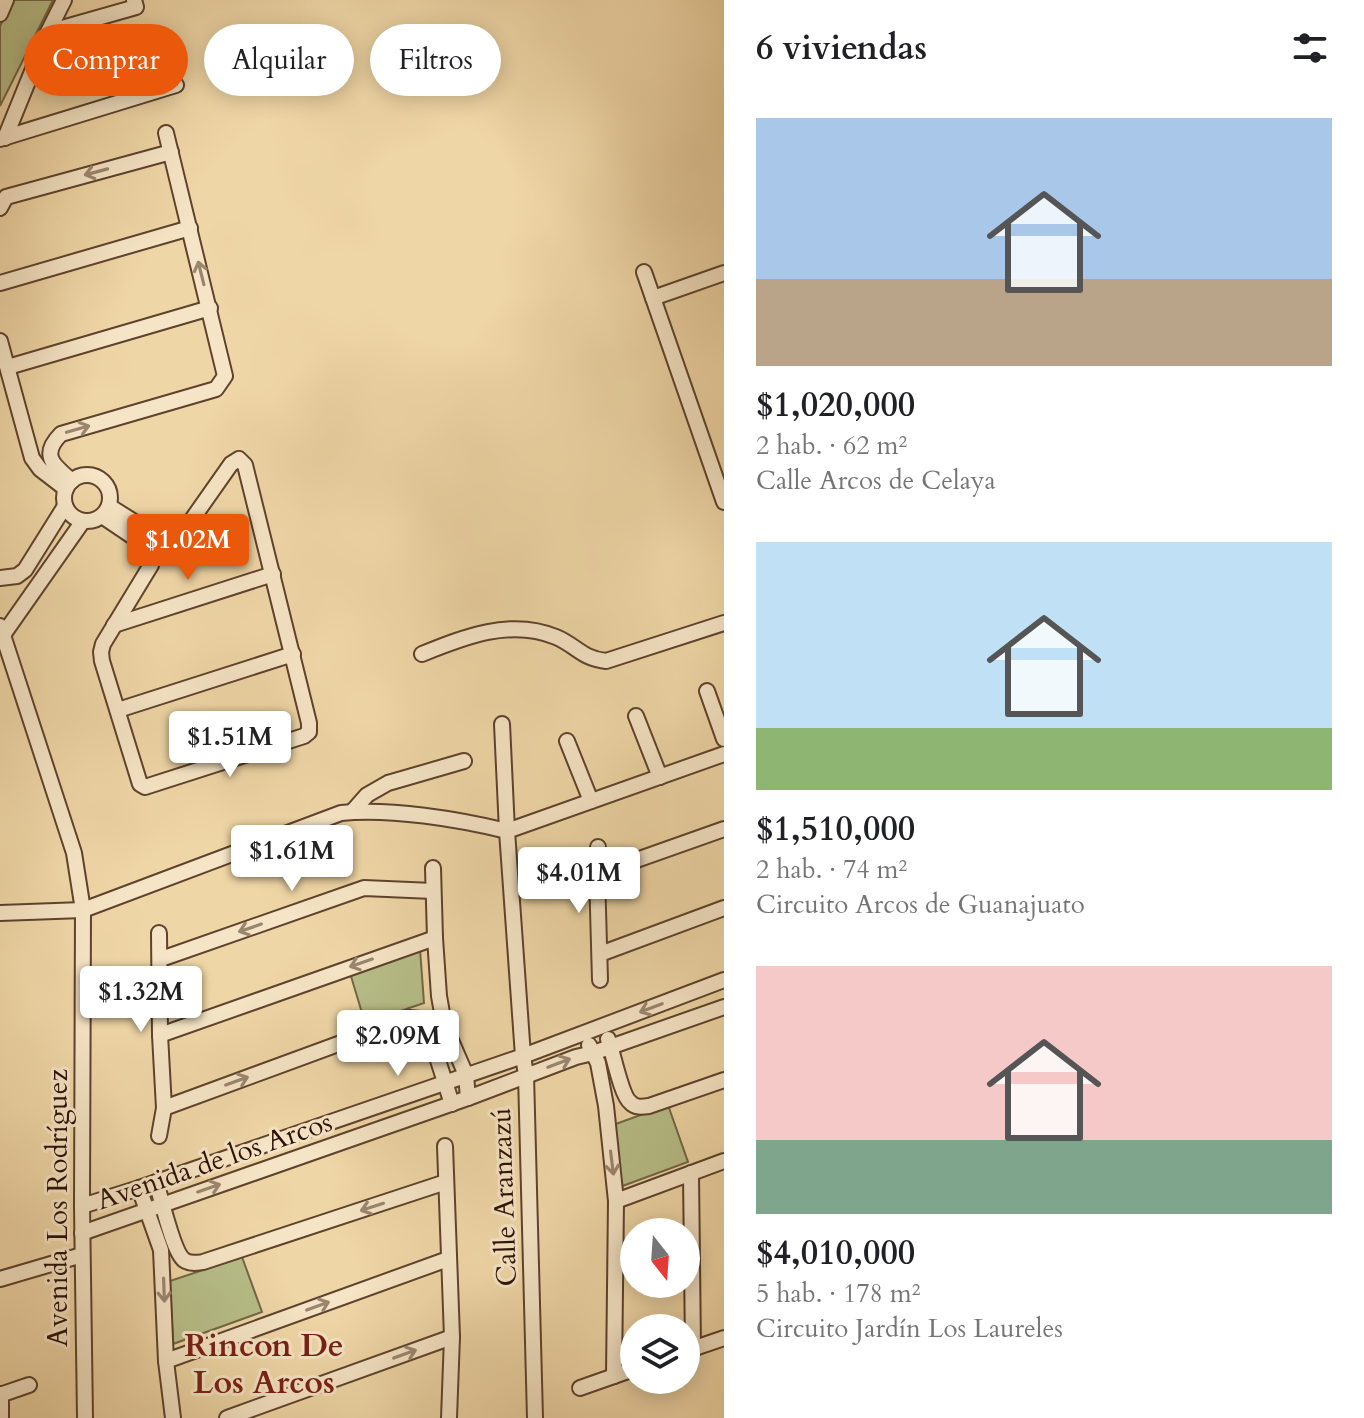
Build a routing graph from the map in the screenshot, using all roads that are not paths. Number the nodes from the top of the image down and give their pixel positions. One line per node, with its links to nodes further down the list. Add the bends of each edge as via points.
1 (6, 0): 4 (street)
2 (64, 0): 5 (street)
3 (134, 0): 6 (street, via 136,7)
4 (0, 14)
5 (52, 24)
6 (76, 24)
7 (24, 89): 10 (street)
8 (140, 96): 10 (street)
9 (166, 133): 11 (street)
10 (3, 138)
11 (171, 152): 12 (street, one-way to 12, via 6,197); 13 (street)
12 (0, 208)
13 (190, 228): 16 (street); 18 (street, one-way to 13)
14 (644, 272): 17 (street)
15 (724, 273): 17 (street)
16 (0, 283)
17 (653, 298): 22 (street)
18 (210, 308): 20 (street); 21 (street, one-way to 18, via 49,454 61,434 216,389 225,376)
19 (0, 341): 20 (street)
20 (8, 367): 21 (street, via 32,458 40,469)
21 (69, 485): 23 (street); 24 (street, via 79,476 97,477 109,489)
22 (724, 502)
23 (65, 506): 25 (street); 27 (street, via 25,570)
24 (106, 511): 25 (street); 26 (street, via 171,542 239,459 248,469); 29 (street, via 153,556)
25 (83, 521): 30 (street)
26 (273, 574): 29 (street); 31 (street)
27 (0, 578)
28 (724, 623): 32 (street, via 606,661 591,660 541,631 514,628 479,633)
29 (114, 625): 34 (street, via 101,652)
30 (1, 631): 51 (street, Avenida Los Rodríguez, via 74,853)
31 (293, 654): 34 (street); 34 (street, via 309,732 145,787)
32 (422, 654)
33 (707, 691): 37 (street)
34 (118, 710)
35 (636, 716): 41 (street)
36 (502, 724): 45 (street, Calle Aranzazú)
37 (724, 739)
38 (567, 741): 42 (street)
39 (724, 754): 41 (street)
40 (464, 761): 43 (street, via 388,783)
41 (660, 777): 42 (street)
42 (591, 801): 45 (street)
43 (352, 812): 45 (street, via 404,814); 51 (street)
44 (724, 829): 48 (street)
45 (507, 831): 65 (street, Calle Aranzazú)
46 (598, 847): 48 (street)
47 (433, 868): 49 (street)
48 (597, 874): 55 (street)
49 (433, 891): 54 (street); 56 (street, one-way to 56, via 364,888)
50 (724, 908): 55 (street)
51 (83, 910): 52 (street); 82 (street, Avenida Los Rodríguez)
52 (0, 913)
53 (159, 933): 56 (street)
54 (435, 938): 62 (street, one-way to 62); 66 (street, via 444,1024)
55 (600, 954): 57 (street)
56 (161, 959): 62 (street)
57 (600, 980)
58 (724, 980): 60 (street, Avenida de los Arcos, one-way to 60)
59 (724, 1007): 63 (street, Avenida de los Arcos)
60 (604, 1026): 61 (street, Avenida de los Arcos); 63 (street)
61 (583, 1034): 64 (street); 65 (street, Avenida de los Arcos)
62 (160, 1035): 72 (street)
63 (611, 1046): 64 (street, Avenida de los Arcos); 68 (street, via 627,1099 636,1106)
64 (593, 1053): 67 (street, Avenida de los Arcos, one-way to 64); 80 (street, one-way to 80, via 606,1106)
65 (523, 1056): 66 (street, Avenida de los Arcos); 67 (street, Calle Aranzazú)
66 (466, 1075): 69 (street, Avenida de los Arcos); 70 (street)
67 (526, 1075): 70 (street, Avenida de los Arcos); 103 (street, Calle Aranzazú)
68 (724, 1080)
69 (446, 1082): 71 (street); 72 (street, one-way to 69, via 409,1018 427,1026); 77 (street, Avenida de los Arcos)
70 (468, 1098): 71 (street, Avenida de los Arcos)
71 (452, 1104): 81 (street, Avenida de los Arcos, one-way to 71)
72 (164, 1108): 73 (street)
73 (159, 1136)
74 (445, 1146): 78 (street)
75 (724, 1161): 76 (street)
76 (691, 1173): 80 (street); 88 (street)
77 (156, 1182): 79 (street, Avenida de los Arcos); 81 (street)
78 (446, 1182): 81 (street, one-way to 81, via 194,1263 176,1249); 86 (street)
79 (139, 1188): 82 (street, Avenida de los Arcos); 83 (street)
80 (616, 1201): 94 (street)
81 (163, 1204): 83 (street, Avenida de los Arcos)
82 (82, 1206): 84 (street, Avenida Los Rodríguez)
83 (148, 1210): 84 (street, Avenida de los Arcos); 92 (street, one-way to 92, via 163,1261)
84 (82, 1233): 85 (street, Avenida Los Rodríguez)
85 (82, 1255): 87 (street); 99 (street, Avenida Los Rodríguez)
86 (448, 1259): 89 (street); 92 (street, one-way to 86)
87 (0, 1279)
88 (689, 1314)
89 (452, 1337): 101 (street, one-way to 89); 102 (street)
90 (724, 1338): 91 (street)
91 (700, 1346)
92 (166, 1361): 100 (street)
93 (620, 1374): 94 (street)
94 (614, 1376): 96 (street)
95 (29, 1385): 97 (street)
96 (580, 1388)
97 (1, 1394): 98 (street)
98 (1, 1418)
99 (85, 1418)
100 (173, 1418)
101 (227, 1418)
102 (449, 1418)
103 (535, 1418)

